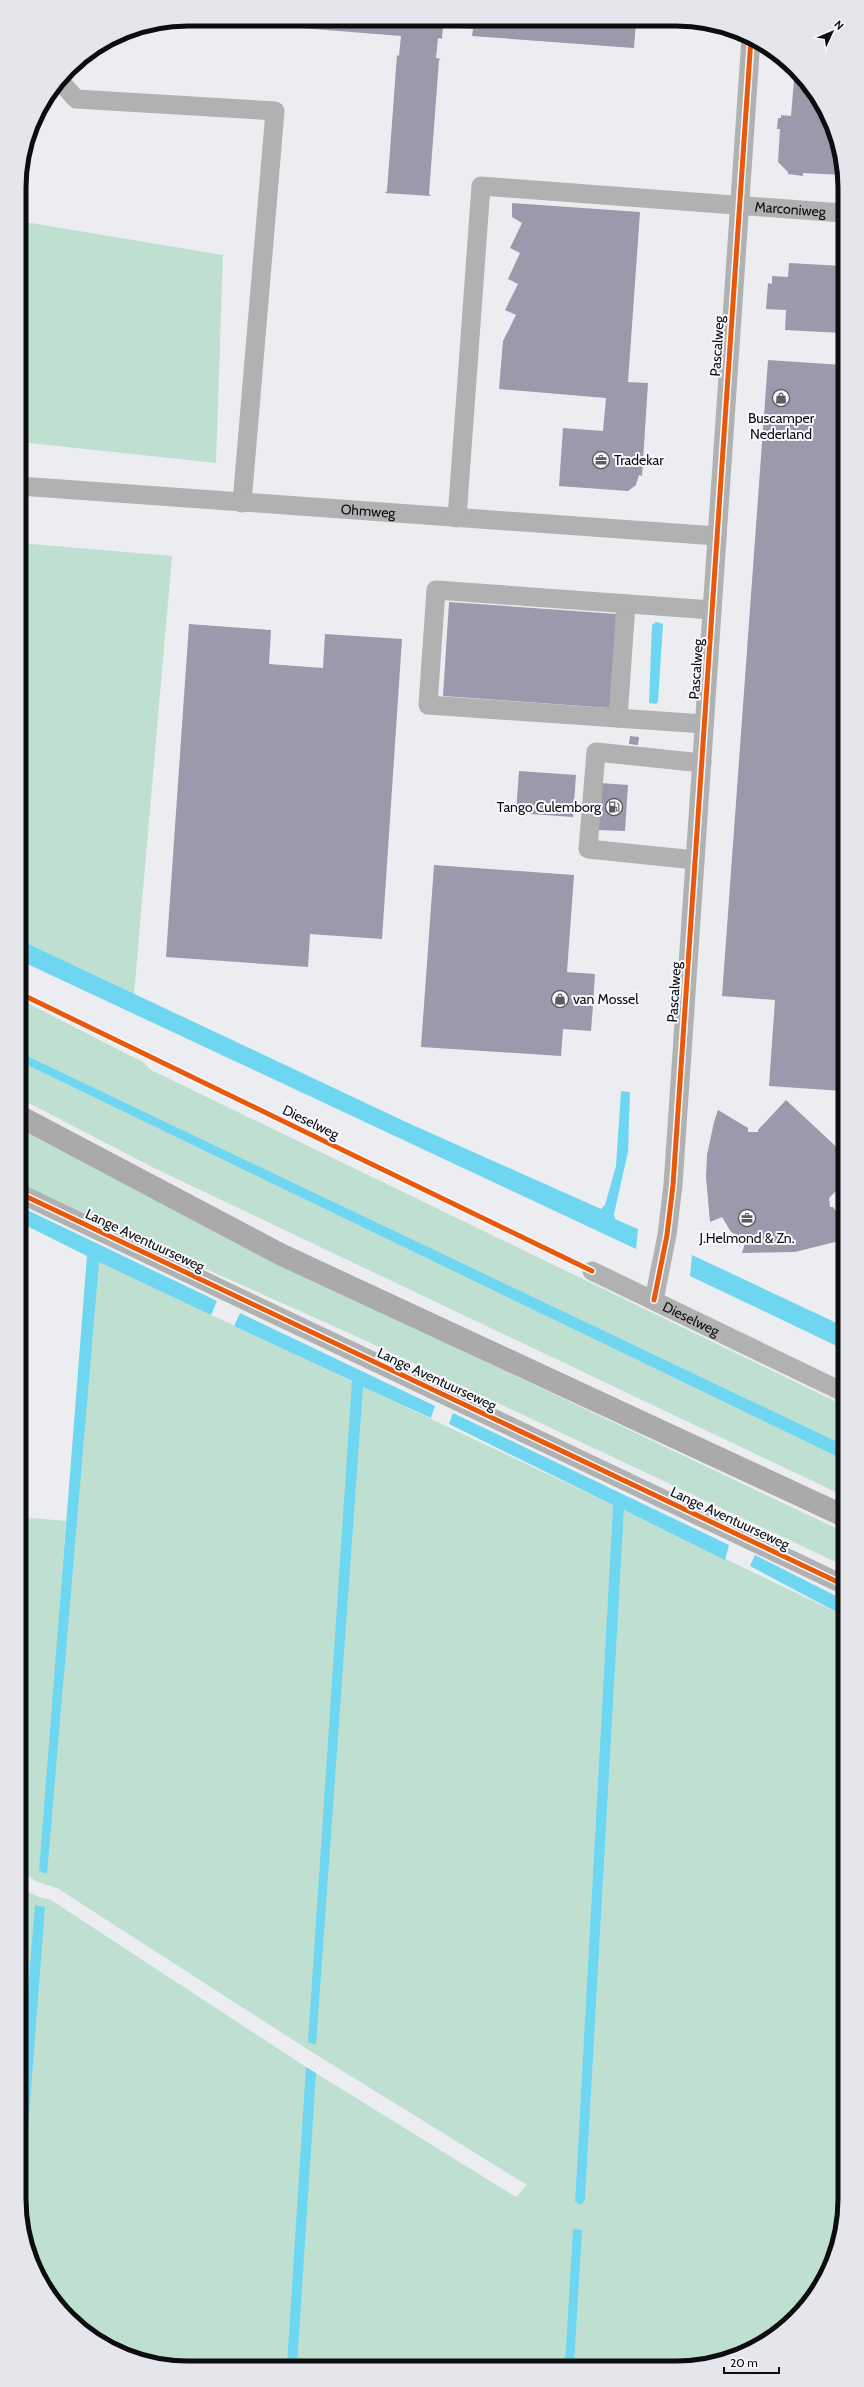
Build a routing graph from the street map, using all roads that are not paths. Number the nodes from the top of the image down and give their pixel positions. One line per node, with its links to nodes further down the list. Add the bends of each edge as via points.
1 (750, 45): 3 (street, Pascalweg)
2 (63, 85): 6 (street, via 76,99 275,111)
3 (738, 206): 4 (street, Marconiweg); 7 (street, Marconiweg, via 482,186); 8 (street, Pascalweg)
4 (838, 214)
5 (26, 486): 6 (street, Ohmweg)
6 (242, 503): 7 (street, Ohmweg)
7 (457, 518): 8 (street, Ohmweg)
8 (717, 536): 10 (street, Pascalweg)
9 (626, 604): 10 (street); 11 (street); 11 (street, via 436,590 428,705)
10 (712, 610): 12 (street, Pascalweg)
11 (618, 718): 12 (street)
12 (704, 724): 13 (street, Pascalweg)
13 (702, 763): 14 (street, Pascalweg); 14 (street, via 596,752 588,849)
14 (695, 860): 18 (street, Pascalweg, via 672,1185 667,1235)
15 (26, 1120): 20 (main road, via 280,1254)
16 (26, 1196): 21 (street, Lange Aventuurseweg)
17 (592, 1271): 18 (street, Dieselweg)
18 (654, 1300): 19 (street, Dieselweg)
19 (838, 1389)
20 (838, 1513)
21 (838, 1582)

